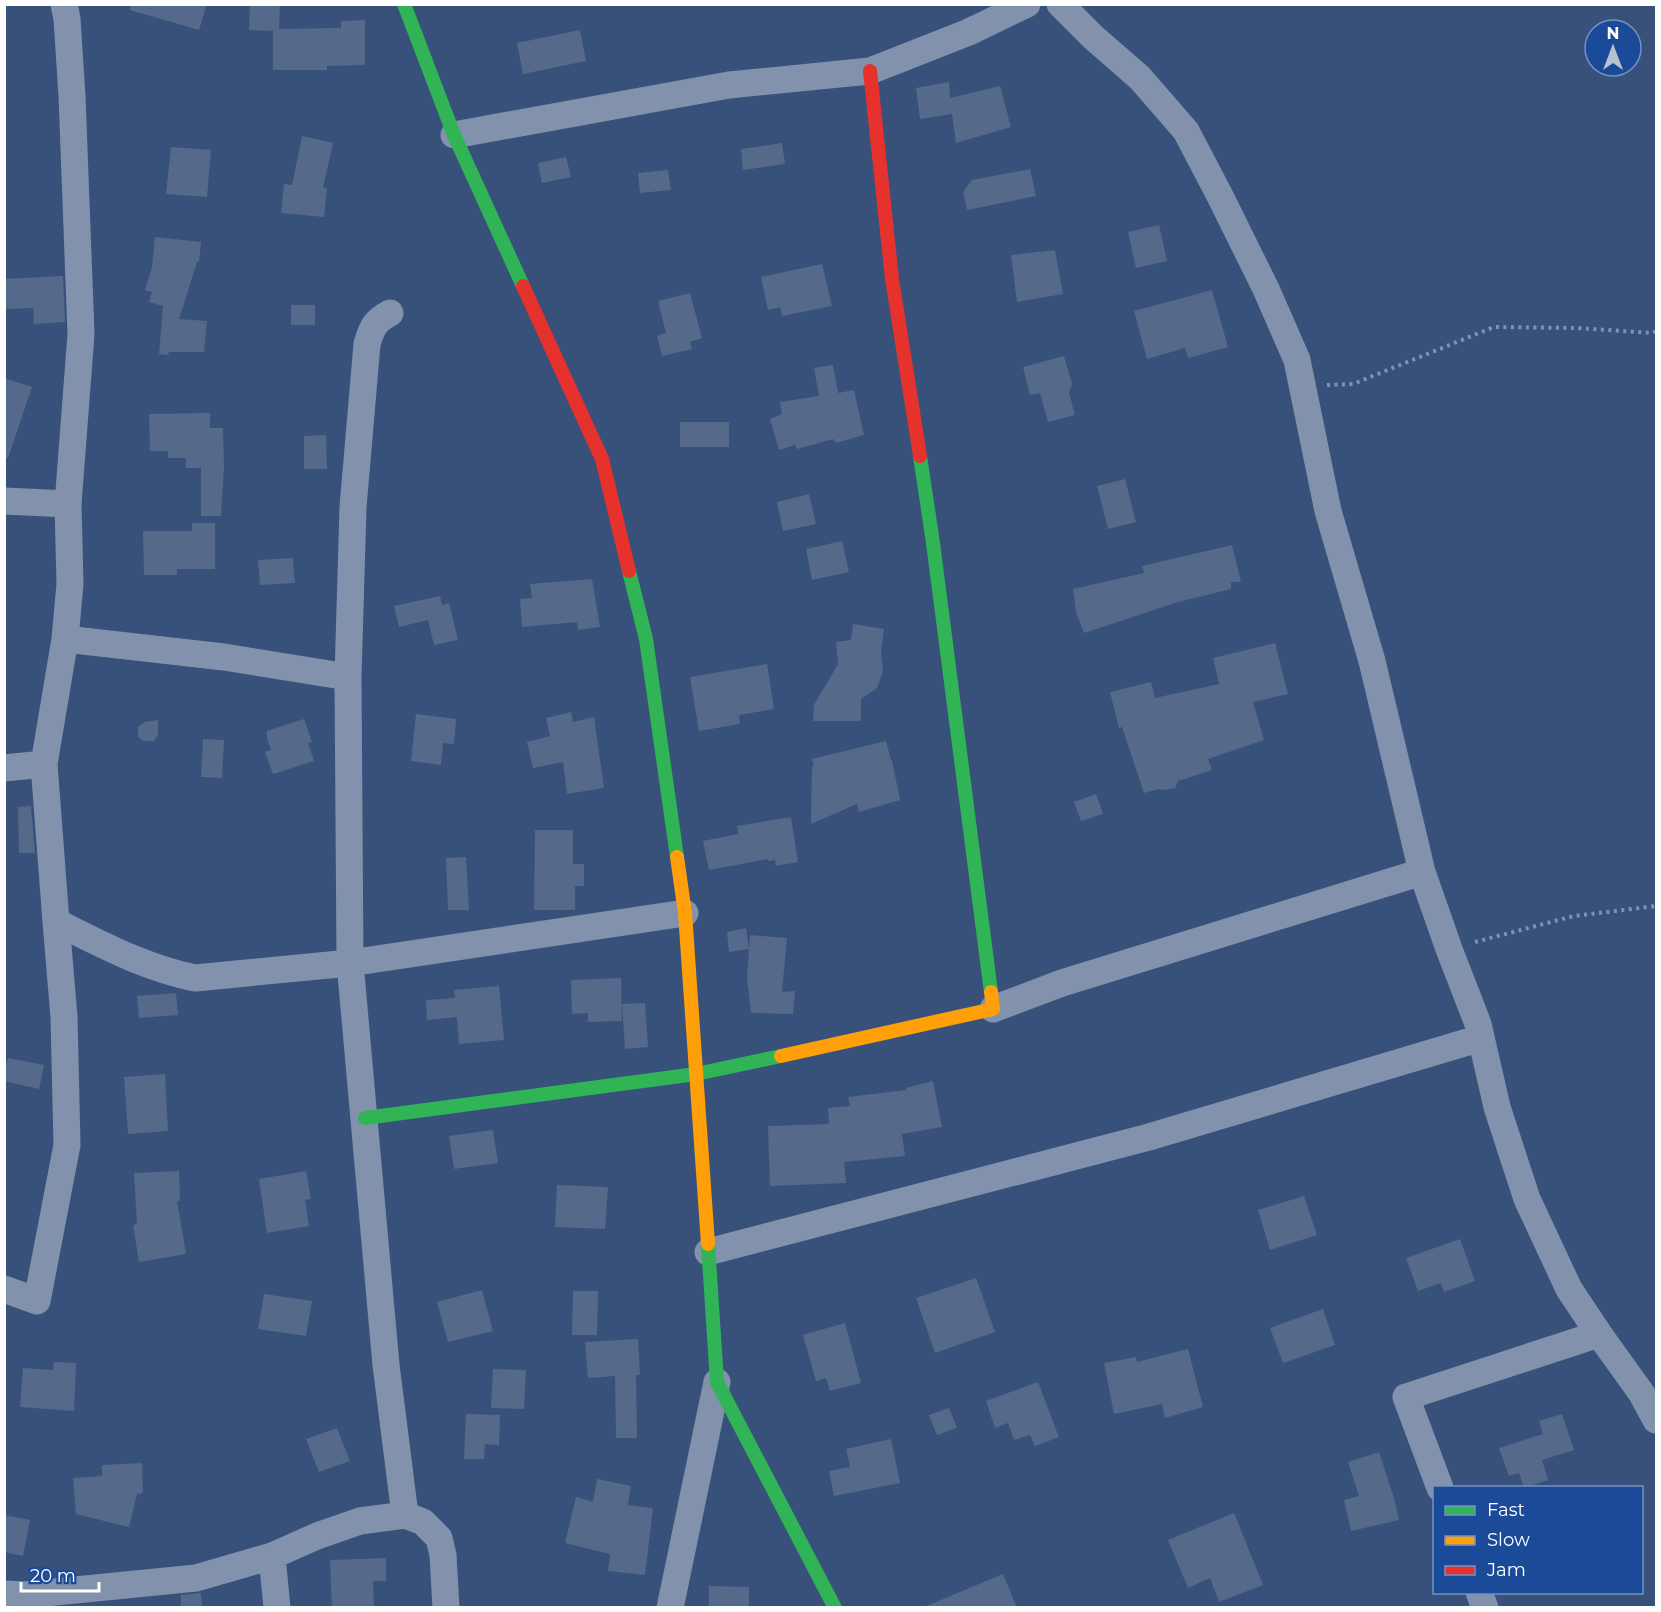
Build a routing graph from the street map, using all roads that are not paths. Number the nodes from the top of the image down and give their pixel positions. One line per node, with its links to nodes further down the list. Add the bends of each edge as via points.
1 (64, 4): 9 (street, via 72,96 81,334)
2 (404, 4): 6 (street)
3 (1027, 4): 5 (street, via 969,32)
4 (1060, 4): 14 (street, via 1140,78 1186,131 1266,289 1297,360 1328,511 1372,661)
5 (870, 70): 6 (street, via 729,84); 18 (street, via 892,279 933,543)
6 (454, 135): 15 (street, via 602,459 646,639)
7 (390, 313): 11 (street, via 378,319 366,344 353,507)
8 (4, 501): 9 (street)
9 (68, 504): 10 (street, via 70,584)
10 (64, 639): 11 (street, via 225,657); 12 (street)
11 (348, 677): 17 (street)
12 (44, 764): 13 (street); 16 (street)
13 (4, 768)
14 (1422, 872): 18 (street, via 1062,983); 19 (street)
15 (685, 913): 17 (street); 20 (street)
16 (56, 922): 17 (street, via 138,961 195,978); 23 (street, via 64,1017 67,1145 37,1301)
17 (350, 963): 21 (street)
18 (993, 1009): 20 (street)
19 (1481, 1038): 22 (street, via 1149,1137); 24 (street, via 1497,1107 1527,1199 1569,1289)
20 (696, 1074): 21 (street); 22 (street)
21 (365, 1118): 28 (street, via 386,1365)
22 (708, 1252): 25 (street)
23 (4, 1289)
24 (1599, 1334): 26 (street); 27 (street, via 1406,1397)
25 (717, 1382): 34 (street); 35 (street)
26 (1656, 1420)
27 (1439, 1486)
28 (405, 1515): 29 (street, via 360,1521); 33 (street, via 423,1522 438,1538 443,1555)
29 (272, 1556): 30 (street, via 196,1578); 32 (street)
30 (4, 1594)
31 (1479, 1594): 36 (street)
32 (277, 1608)
33 (446, 1608)
34 (670, 1608)
35 (835, 1608)
36 (1485, 1608)

